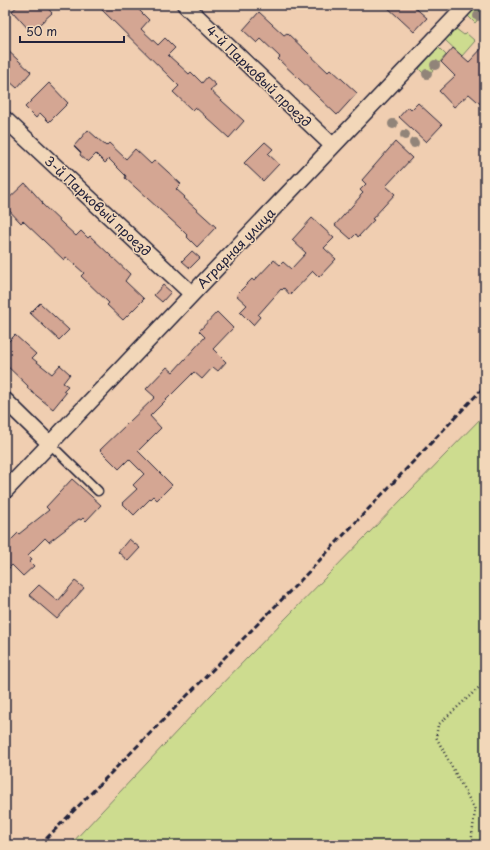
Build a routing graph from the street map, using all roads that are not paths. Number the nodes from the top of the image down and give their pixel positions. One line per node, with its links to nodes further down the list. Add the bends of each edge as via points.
1 (185, 5): 4 (street, 4-й Парковый проезд)
2 (468, 5): 4 (street, Аграрная улица)
3 (5, 118): 5 (street, 3-й Парковый проезд)
4 (333, 146): 5 (street, Аграрная улица)
5 (192, 294): 7 (street, Аграрная улица)
6 (5, 400): 7 (street)
7 (50, 444): 8 (street, Аграрная улица); 9 (lane)
8 (5, 491)
9 (98, 491)

